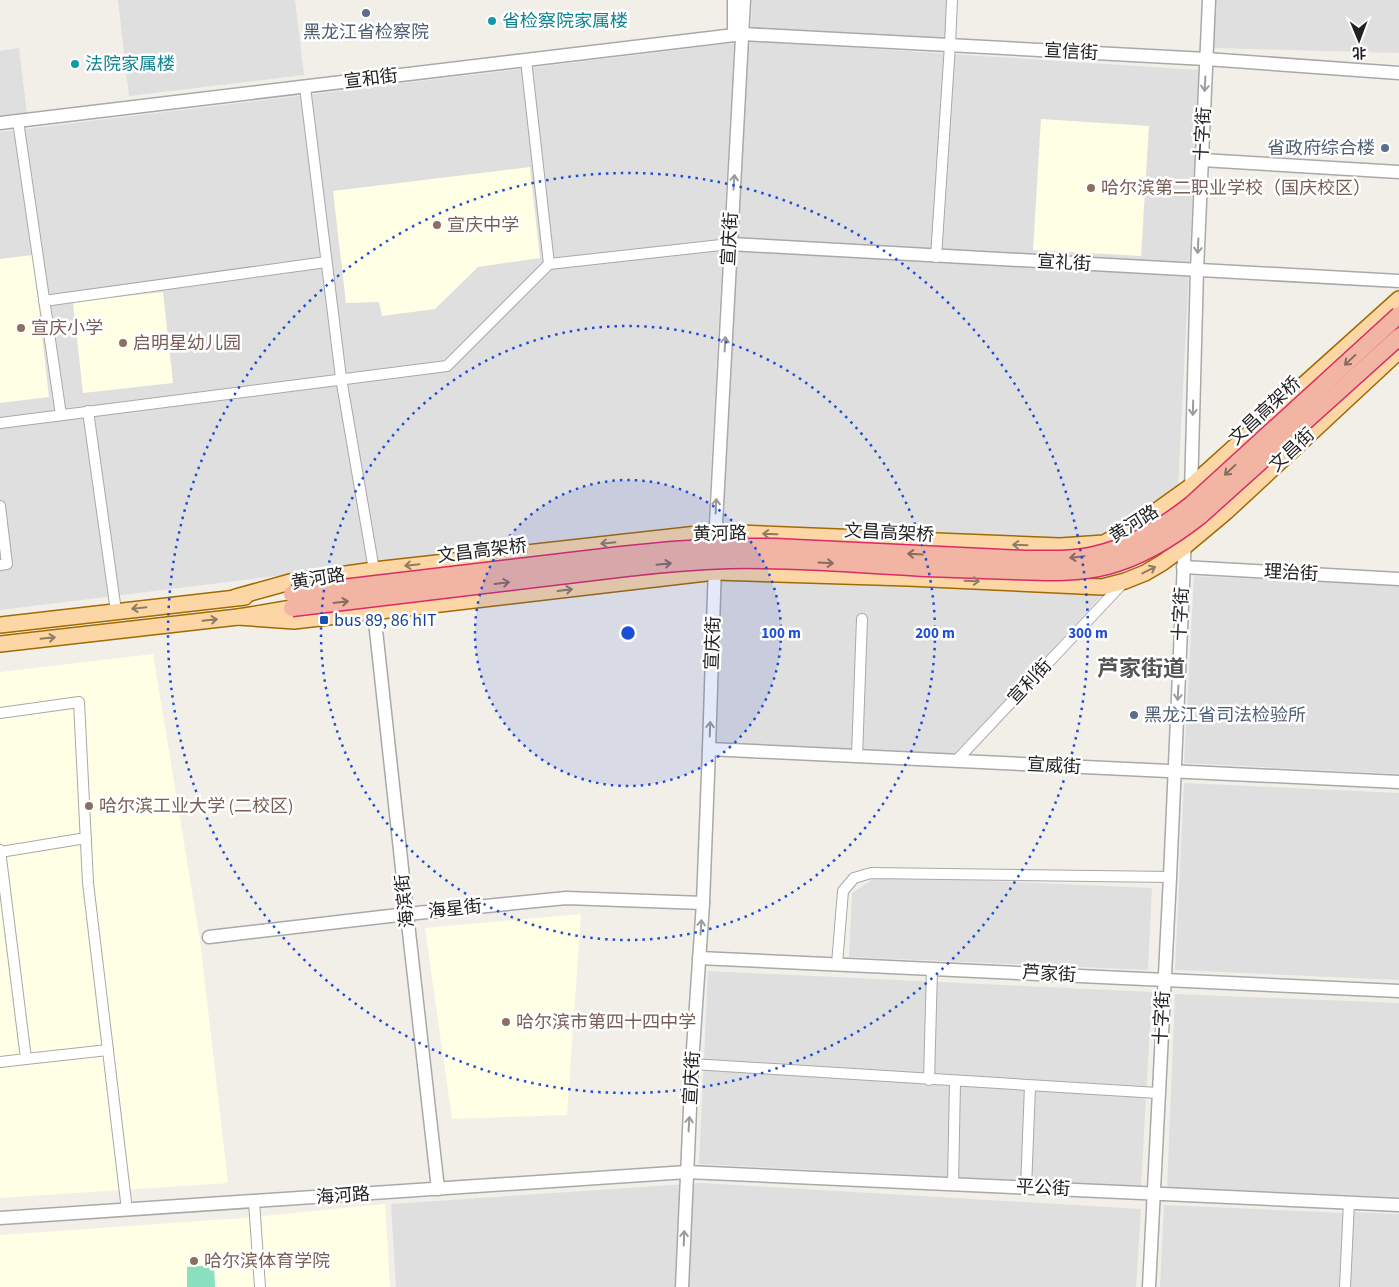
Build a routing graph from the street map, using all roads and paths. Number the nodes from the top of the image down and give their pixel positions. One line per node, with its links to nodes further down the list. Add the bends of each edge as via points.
1 (734, 0): 5 (street)
2 (744, 0): 5 (street, 宣庆街)
3 (952, 0): 6 (street)
4 (1209, 0): 7 (street, 十字街)
5 (738, 35): 6 (street, 宣信街); 8 (street, 宣和街); 15 (street, 宣庆街, one-way to 5)
6 (950, 45): 7 (street, 宣信街); 16 (street)
7 (1206, 59): 9 (street, 宣信街); 13 (street, 十字街, one-way to 13)
8 (526, 60): 10 (street, 宣和街); 18 (street)
9 (1399, 73)
10 (305, 87): 11 (street, 宣和街); 17 (street)
11 (18, 121): 12 (street, 宣和街); 22 (street)
12 (0, 123)
13 (1202, 160): 14 (street); 19 (street, 十字街, one-way to 19)
14 (1399, 172)
15 (730, 244): 16 (street, 宣礼街); 18 (street); 32 (street, 宣庆街, one-way to 15)
16 (936, 256): 19 (street, 宣礼街)
17 (326, 262): 22 (street); 26 (street)
18 (549, 264): 26 (street, via 447,366)
19 (1197, 270): 20 (street, 宣礼街); 30 (street, 十字街, one-way to 30)
20 (1399, 281)
21 (1399, 299): 30 (main road)
22 (44, 301): 28 (street)
23 (1399, 315): 41 (highway, 文昌高架桥, one-way to 41, bridge, via 1192,504 1147,535 1114,550 1063,559 785,548 672,550)
24 (1399, 337): 41 (highway, 文昌高架桥, one-way to 24, bridge, via 727,560 1031,572 1106,566 1153,548 1200,516)
25 (1399, 351): 33 (main road, 文昌街, via 1234,505)
26 (340, 378): 27 (street); 36 (street)
27 (88, 411): 28 (street); 42 (street)
28 (61, 415): 29 (street)
29 (0, 423)
30 (1191, 486): 32 (main road, 黄河路, one-way to 32, via 1141,522 1104,543 1060,546); 33 (street, 十字街)
31 (0, 506): 34 (street, via 8,564)
32 (715, 532): 36 (main road, 黄河路, one-way to 36); 37 (street, 宣庆街)
33 (1184, 547): 35 (street, 十字街); 39 (main road, 黄河路, one-way to 33, via 1145,573)
34 (0, 565)
35 (1183, 567): 38 (street, 理治街); 52 (street, 十字街, one-way to 52)
36 (374, 570): 40 (main road, 黄河路, via 290,582)
37 (715, 572): 39 (main road, 黄河路, one-way to 39, via 1102,587); 43 (main road, 黄河路, one-way to 37); 49 (street, 宣庆街, one-way to 37)
38 (1399, 579)
39 (1125, 581): 51 (street, 宣利街)
40 (236, 597): 41 (main road, 黄河路); 42 (main road, 黄河路, one-way to 42)
41 (292, 601): 44 (main road, 黄河路)
42 (116, 611): 46 (main road, 黄河路)
43 (374, 612): 44 (main road, 黄河路, via 294,621); 58 (street, 海滨街)
44 (238, 617): 47 (main road, 黄河路, one-way to 44)
45 (862, 619): 50 (street)
46 (0, 625)
47 (0, 644)
48 (0, 713): 54 (street, via 78,702)
49 (709, 749): 50 (street, 宣威街); 57 (street, 宣庆街)
50 (857, 756): 51 (street, 宣威街)
51 (956, 761): 52 (street, 宣威街)
52 (1174, 772): 53 (street, 宣威街); 56 (street, 十字街)
53 (1399, 782)
54 (86, 838): 55 (street); 65 (street, via 88,883)
55 (0, 852): 66 (street)
56 (1170, 877): 61 (street, via 872,873 854,878 843,891); 63 (street, 十字街)
57 (703, 903): 58 (street, 海星街, via 566,898); 60 (street, 宣庆街, one-way to 57)
58 (407, 914): 59 (street, 海星街); 76 (street, 海滨街)
59 (209, 937)
60 (699, 958): 61 (street, 芦家街); 68 (street, 宣庆街)
61 (837, 964): 62 (street, 芦家街)
62 (932, 969): 63 (street, 芦家街); 69 (street)
63 (1164, 980): 64 (street, 芦家街); 72 (street, 十字街)
64 (1399, 991)
65 (108, 1050): 66 (street); 81 (street)
66 (26, 1059): 67 (street)
67 (0, 1062)
68 (692, 1064): 69 (street); 73 (street, 宣庆街, one-way to 68)
69 (929, 1080): 70 (street)
70 (955, 1082): 71 (street); 74 (street)
71 (1030, 1086): 72 (street); 75 (street)
72 (1158, 1093): 77 (street, 十字街)
73 (687, 1172): 74 (street, 平公街); 76 (street, 海河路); 84 (street, 宣庆街, one-way to 73)
74 (953, 1184): 75 (street, 平公街)
75 (1026, 1188): 77 (street, 平公街)
76 (438, 1189): 78 (street, 海河路)
77 (1153, 1194): 79 (street, 平公街); 85 (street, 十字街)
78 (254, 1202): 81 (street, 海河路); 83 (street)
79 (1349, 1202): 80 (street, 平公街); 86 (street)
80 (1399, 1205)
81 (127, 1210): 82 (street, 海河路)
82 (0, 1218)
83 (260, 1287)
84 (682, 1287)
85 (1149, 1287)
86 (1345, 1287)

